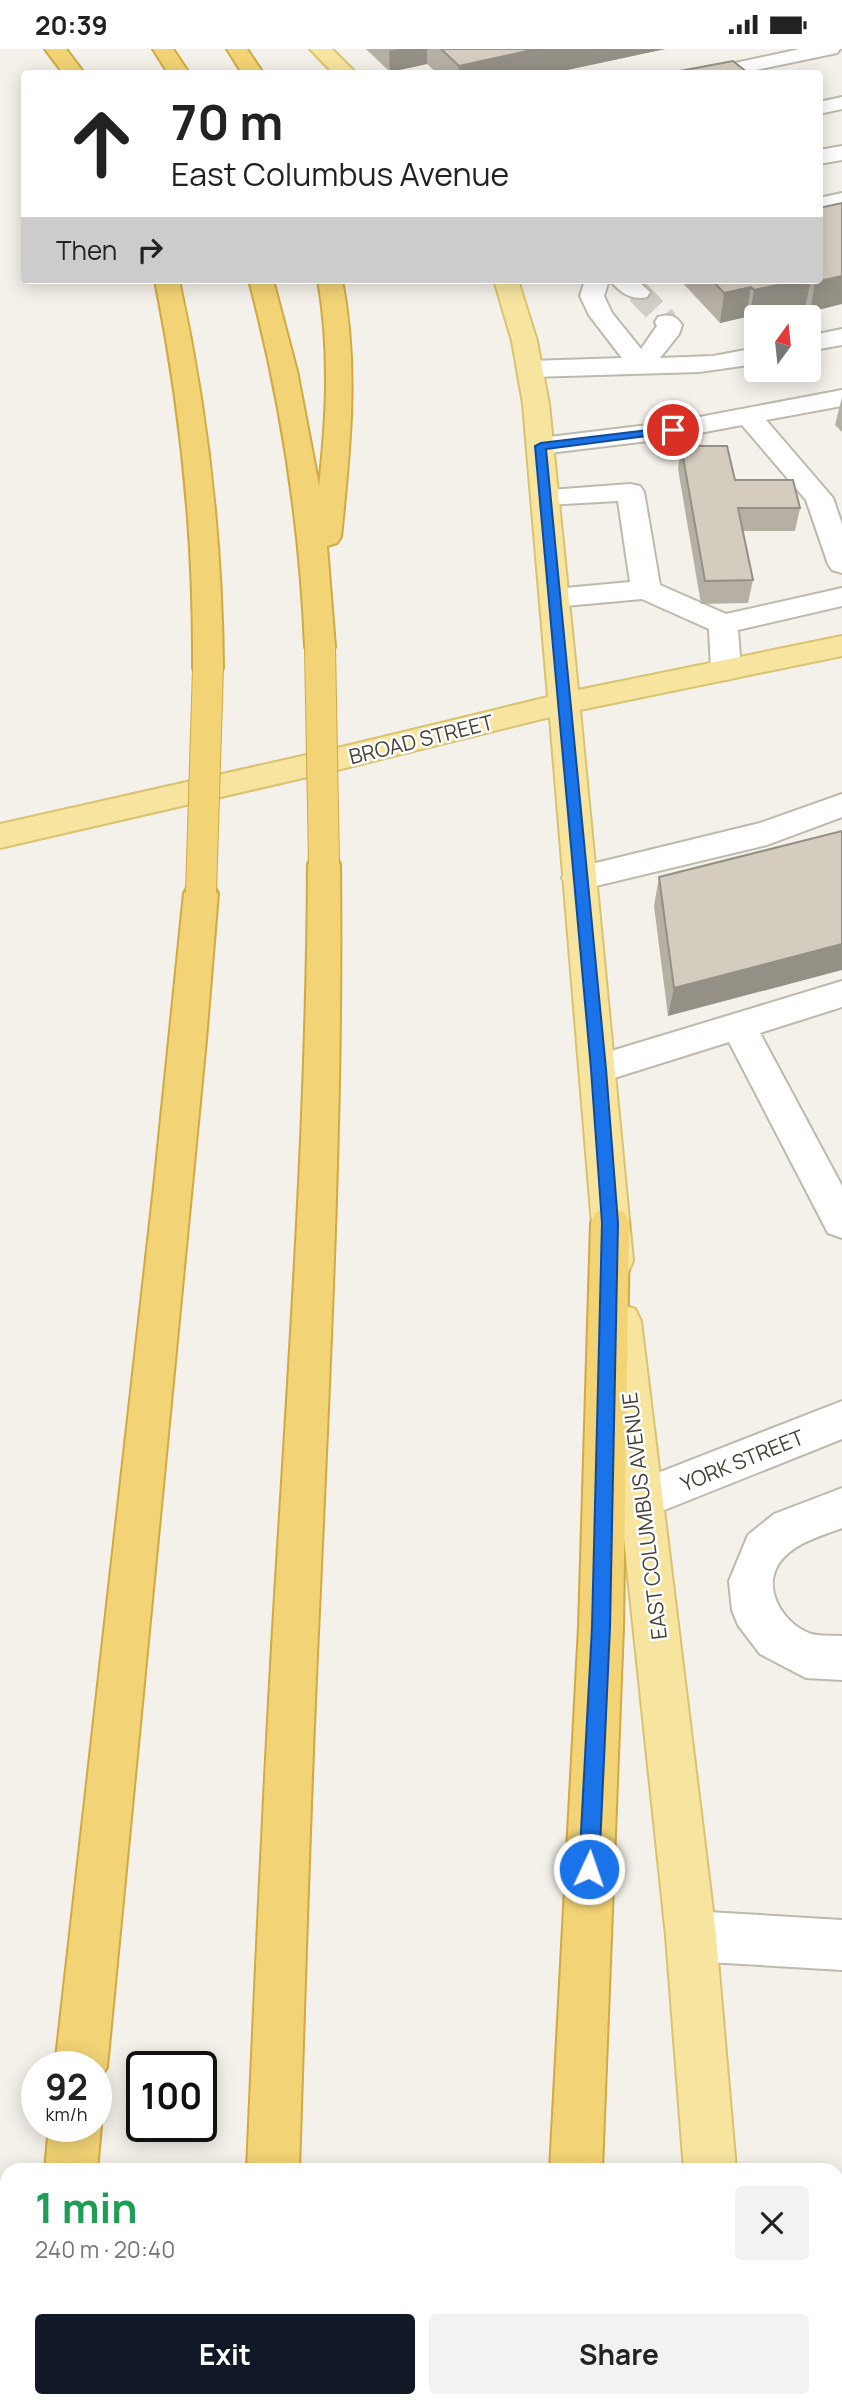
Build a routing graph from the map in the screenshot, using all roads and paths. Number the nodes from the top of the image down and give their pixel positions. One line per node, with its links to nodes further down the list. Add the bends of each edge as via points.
1 (55, 49): 8 (highway)
2 (80, 49): 9 (highway)
3 (163, 49): 10 (highway)
4 (237, 49): 11 (highway)
5 (320, 49): 12 (main road)
6 (830, 49): 13 (street)
7 (842, 62): 14 (street)
8 (71, 70)
9 (91, 70)
10 (176, 70)
11 (250, 70)
12 (342, 70)
13 (728, 70)
14 (806, 70)
15 (842, 103): 16 (street)
16 (823, 107)
17 (842, 153): 18 (street)
18 (823, 156)
19 (842, 200): 20 (street)
20 (823, 204)
21 (168, 284): 59 (highway, bridge, via 196,434 205,528 208,668 201,893 182,1119)
22 (262, 284): 40 (highway, via 294,414)
23 (331, 284): 40 (highway, via 341,393)
24 (507, 284): 31 (main road, EAST COLUMBUS AVENUE)
25 (596, 284): 30 (street, via 592,296 601,316)
26 (667, 322): 30 (street, via 667,334)
27 (842, 337): 28 (street)
28 (821, 341)
29 (744, 359): 30 (street, via 679,367)
30 (641, 365): 31 (street)
31 (530, 369): 34 (main road, EAST COLUMBUS AVENUE)
32 (842, 398): 33 (street)
33 (748, 417): 34 (street); 36 (street, via 819,498)
34 (541, 446): 35 (main road, EAST COLUMBUS AVENUE)
35 (545, 497): 37 (street, via 631,492); 39 (main road, EAST COLUMBUS AVENUE)
36 (842, 564)
37 (646, 590): 39 (street); 41 (street)
38 (842, 597): 41 (street)
39 (554, 598): 44 (main road, EAST COLUMBUS AVENUE)
40 (319, 609): 62 (highway, bridge, via 324,865 317,1194)
41 (723, 624): 43 (street)
42 (842, 646): 43 (main road, BROAD STREET)
43 (726, 670): 44 (main road, BROAD STREET)
44 (565, 703): 46 (main road, BROAD STREET); 47 (main road, EAST COLUMBUS AVENUE)
45 (842, 805): 47 (street, via 767,833)
46 (0, 836)
47 (579, 878): 50 (main road, EAST COLUMBUS AVENUE)
48 (842, 994): 49 (street)
49 (738, 1025): 50 (street); 51 (street)
50 (598, 1069): 52 (main road, EAST COLUMBUS AVENUE)
51 (842, 1222)
52 (610, 1223): 54 (main road, EAST COLUMBUS AVENUE); 63 (highway, via 601,1627)
53 (842, 1420): 54 (street, YORK STREET)
54 (642, 1499): 57 (main road, EAST COLUMBUS AVENUE)
55 (842, 1508): 56 (street, via 789,1528 763,1549 751,1581 754,1610 776,1639 806,1656)
56 (842, 1658)
57 (691, 1936): 58 (street); 64 (main road, EAST COLUMBUS AVENUE)
58 (842, 1945)
59 (83, 2051)
60 (74, 2142): 61 (highway)
61 (72, 2163)
62 (273, 2163)
63 (576, 2163)
64 (709, 2163)

